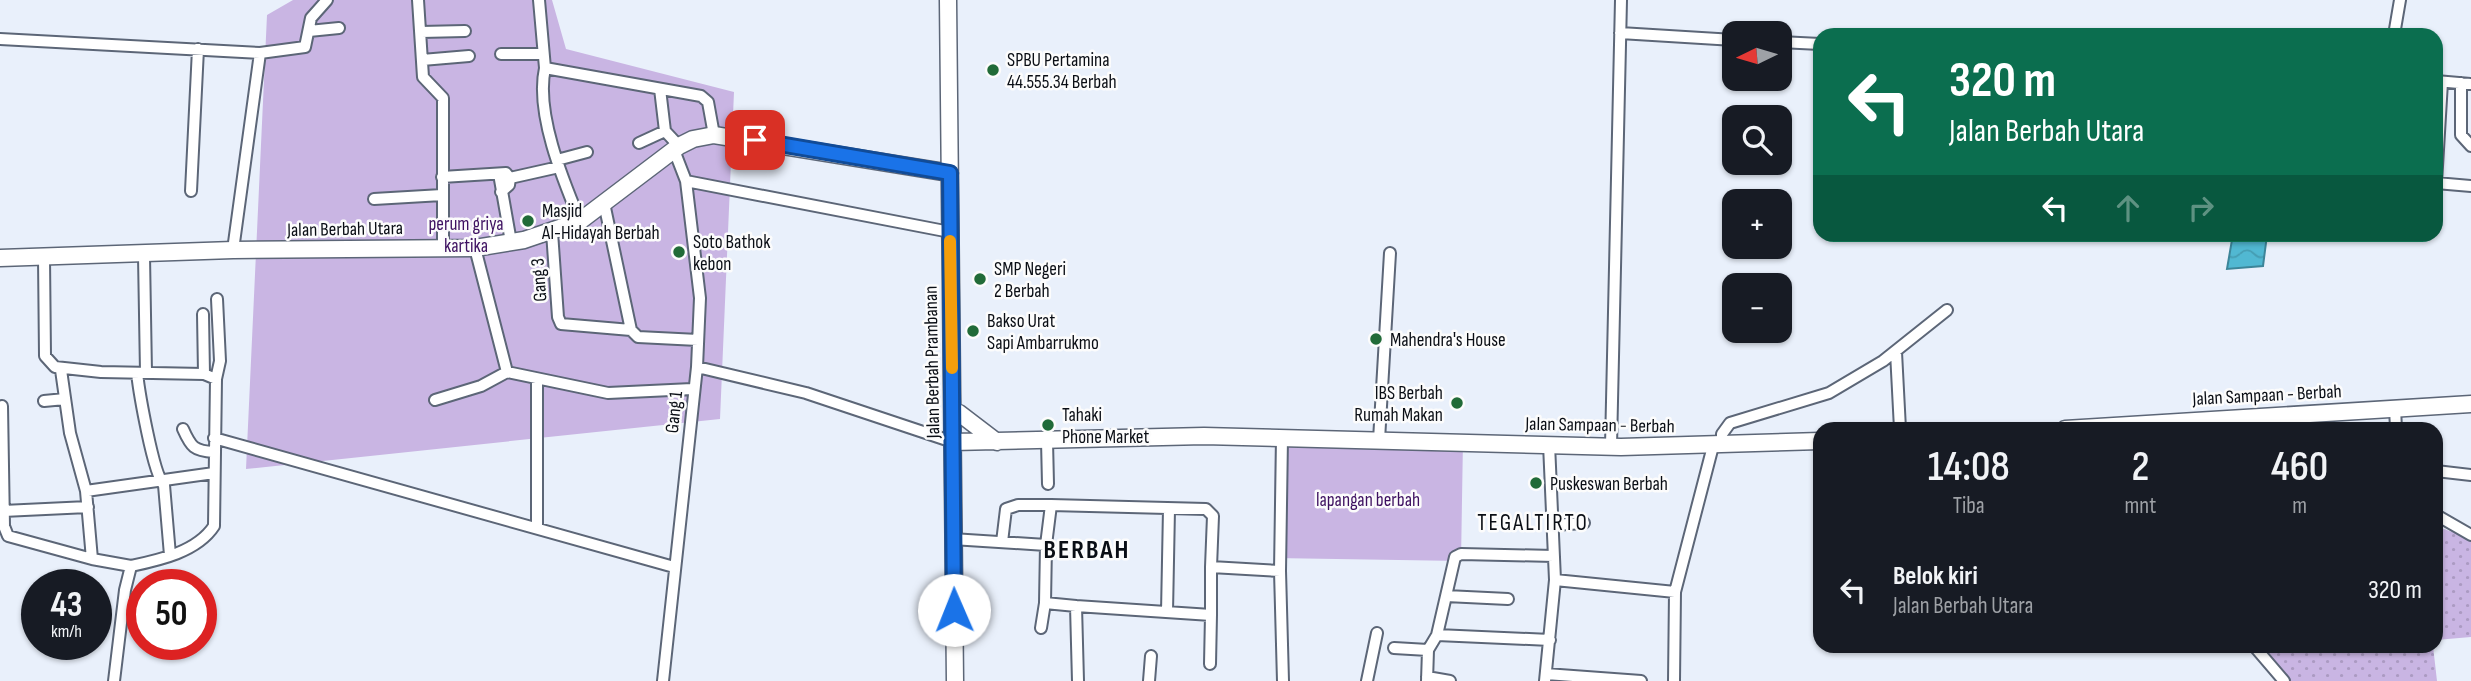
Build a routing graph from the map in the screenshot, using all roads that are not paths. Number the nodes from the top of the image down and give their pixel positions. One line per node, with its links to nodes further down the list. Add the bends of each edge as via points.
1 (327, 0): 9 (street, via 311,18)
2 (418, 0): 11 (street)
3 (539, 0): 20 (street)
4 (948, 0): 34 (main road, Jalan Berbah Prambanan)
5 (1621, 0): 12 (street)
6 (2400, 0): 8 (street)
7 (339, 28): 9 (street)
8 (2395, 28)
9 (309, 31): 18 (street, via 303,49)
10 (465, 31): 11 (street)
11 (421, 32): 22 (street)
12 (1620, 33): 14 (street); 91 (street)
13 (0, 39): 17 (street)
14 (1722, 39)
15 (1792, 43): 16 (street)
16 (1813, 44)
17 (198, 49): 18 (street); 41 (street)
18 (260, 53): 52 (street)
19 (501, 54): 20 (street)
20 (543, 54): 23 (street)
21 (469, 56): 22 (street)
22 (422, 60): 36 (street, via 426,82 443,98)
23 (545, 68): 26 (street); 33 (street, via 543,96)
24 (2443, 81): 25 (street)
25 (2466, 83): 30 (street, via 2461,135)
26 (660, 89): 27 (street); 28 (street, via 705,99)
27 (665, 131): 29 (street); 31 (street)
28 (714, 135): 31 (main road, Jalan Berbah Utara); 34 (main road, Jalan Berbah Utara)
29 (639, 143)
30 (2471, 146)
31 (676, 148): 38 (street, Gang 1); 45 (main road, Jalan Berbah Utara)
32 (587, 152): 33 (street)
33 (558, 164): 37 (street); 46 (street)
34 (950, 173): 48 (main road, Jalan Berbah Prambanan)
35 (499, 174): 36 (street); 37 (street); 42 (street)
36 (442, 177): 43 (street)
37 (510, 178): 42 (street, via 508,188)
38 (686, 181): 48 (street); 61 (street, Gang 1, via 701,298)
39 (2443, 184): 40 (street)
40 (2471, 186)
41 (191, 191)
42 (501, 192): 49 (street)
43 (442, 195): 44 (street); 50 (street)
44 (374, 199)
45 (604, 203): 46 (main road, Jalan Berbah Utara); 60 (street)
46 (580, 221): 47 (main road, Jalan Berbah Utara)
47 (552, 232): 49 (main road, Jalan Berbah Utara); 60 (street, Gang 3, via 561,324)
48 (950, 232): 77 (main road, Jalan Berbah Prambanan)
49 (511, 243): 51 (main road, Jalan Berbah Utara)
50 (443, 248): 51 (main road, Jalan Berbah Utara); 52 (main road, Jalan Berbah Utara)
51 (475, 248): 65 (street)
52 (233, 250): 54 (main road, Jalan Berbah Utara)
53 (1390, 253): 84 (street)
54 (144, 256): 56 (main road, Jalan Berbah Utara); 66 (street)
55 (0, 258): 56 (main road, Jalan Berbah Utara)
56 (44, 258): 64 (street, via 46,356)
57 (217, 299): 68 (street, via 220,361)
58 (1947, 310): 62 (street)
59 (203, 314): 67 (street)
60 (631, 330): 61 (street, via 638,337)
61 (698, 341): 63 (street, Gang 1)
62 (1896, 352): 78 (street); 90 (street, via 1822,397 1730,423)
63 (697, 367): 70 (street, Gang 1); 87 (street, via 806,393)
64 (61, 370): 66 (street); 71 (street)
65 (506, 372): 69 (street); 72 (street, via 481,386)
66 (141, 373): 67 (street); 96 (street, via 142,417)
67 (204, 374): 68 (street)
68 (216, 379): 82 (street)
69 (537, 380): 70 (street, via 607,393); 106 (street)
70 (692, 389): 115 (street, Gang 1)
71 (65, 399): 73 (street); 98 (street)
72 (435, 400)
73 (44, 401)
74 (2471, 404): 76 (main road, Jalan Sampaan - Berbah)
75 (2, 406): 102 (street)
76 (2395, 408): 79 (main road, Jalan Sampaan - Berbah); 80 (street)
77 (953, 412): 87 (main road, Jalan Berbah Prambanan); 88 (main road)
78 (1900, 422)
79 (2251, 422)
80 (2396, 422)
81 (183, 429): 92 (street, via 190,446)
82 (214, 438): 92 (street); 115 (street)
83 (1282, 438): 84 (main road, Jalan Sampaan - Berbah); 85 (main road, Jalan Sampaan - Berbah, via 1157,436); 117 (street)
84 (1380, 440): 89 (main road, Jalan Sampaan - Berbah)
85 (1046, 441): 88 (main road, Jalan Sampaan - Berbah); 97 (street)
86 (1813, 441): 90 (main road, Jalan Sampaan - Berbah)
87 (953, 442): 88 (main road, Jalan Sampaan - Berbah); 108 (main road, Jalan Berbah Prambanan)
88 (997, 442)
89 (1549, 444): 91 (main road, Jalan Sampaan - Berbah); 105 (street)
90 (1718, 445): 91 (main road, Jalan Sampaan - Berbah); 119 (street)
91 (1611, 446)
92 (214, 452): 94 (street)
93 (2443, 472): 95 (street)
94 (214, 473): 96 (street); 111 (street, via 214,526 197,543)
95 (2471, 475)
96 (160, 481): 98 (street); 111 (street)
97 (1048, 484)
98 (86, 491): 100 (street)
99 (1051, 505): 101 (street); 109 (street, via 1006,509); 110 (street)
100 (88, 507): 102 (street); 113 (street)
101 (1169, 509): 116 (street, via 1212,513); 124 (street)
102 (3, 511): 113 (street, via 5,532 14,540)
103 (2443, 519): 107 (street)
104 (1584, 523): 105 (street)
105 (1553, 525): 112 (street)
106 (537, 526)
107 (2471, 535)
108 (952, 539): 109 (street); 139 (main road, Jalan Berbah Prambanan)
109 (1002, 542): 110 (street)
110 (1046, 545): 122 (street)
111 (170, 555): 114 (street)
112 (1554, 556): 118 (street); 120 (street, via 1461,554 1451,563)
113 (92, 559): 114 (street)
114 (131, 566): 137 (street)
115 (674, 567): 138 (street, Gang 1)
116 (1211, 567): 117 (street); 125 (street)
117 (1280, 571): 142 (street)
118 (1555, 580): 119 (street); 129 (street)
119 (1675, 592): 146 (street)
120 (1446, 596): 121 (street); 128 (street)
121 (1508, 600)
122 (1045, 603): 123 (street); 126 (street)
123 (1076, 606): 124 (street); 140 (street)
124 (1167, 612): 125 (street)
125 (1211, 615): 134 (street)
126 (1041, 628)
127 (1377, 633): 143 (street)
128 (1437, 635): 129 (street); 131 (street)
129 (1550, 640): 135 (street)
130 (1394, 648): 131 (street)
131 (1428, 650): 136 (street)
132 (2260, 653): 147 (street)
133 (1151, 656): 141 (street)
134 (1210, 664)
135 (1546, 678): 145 (street)
136 (1427, 679): 144 (street)
137 (114, 681)
138 (663, 681)
139 (955, 681)
140 (1078, 681)
141 (1149, 681)
142 (1283, 681)
143 (1367, 681)
144 (1450, 681)
145 (1641, 681)
146 (1674, 681)
147 (2284, 681)

